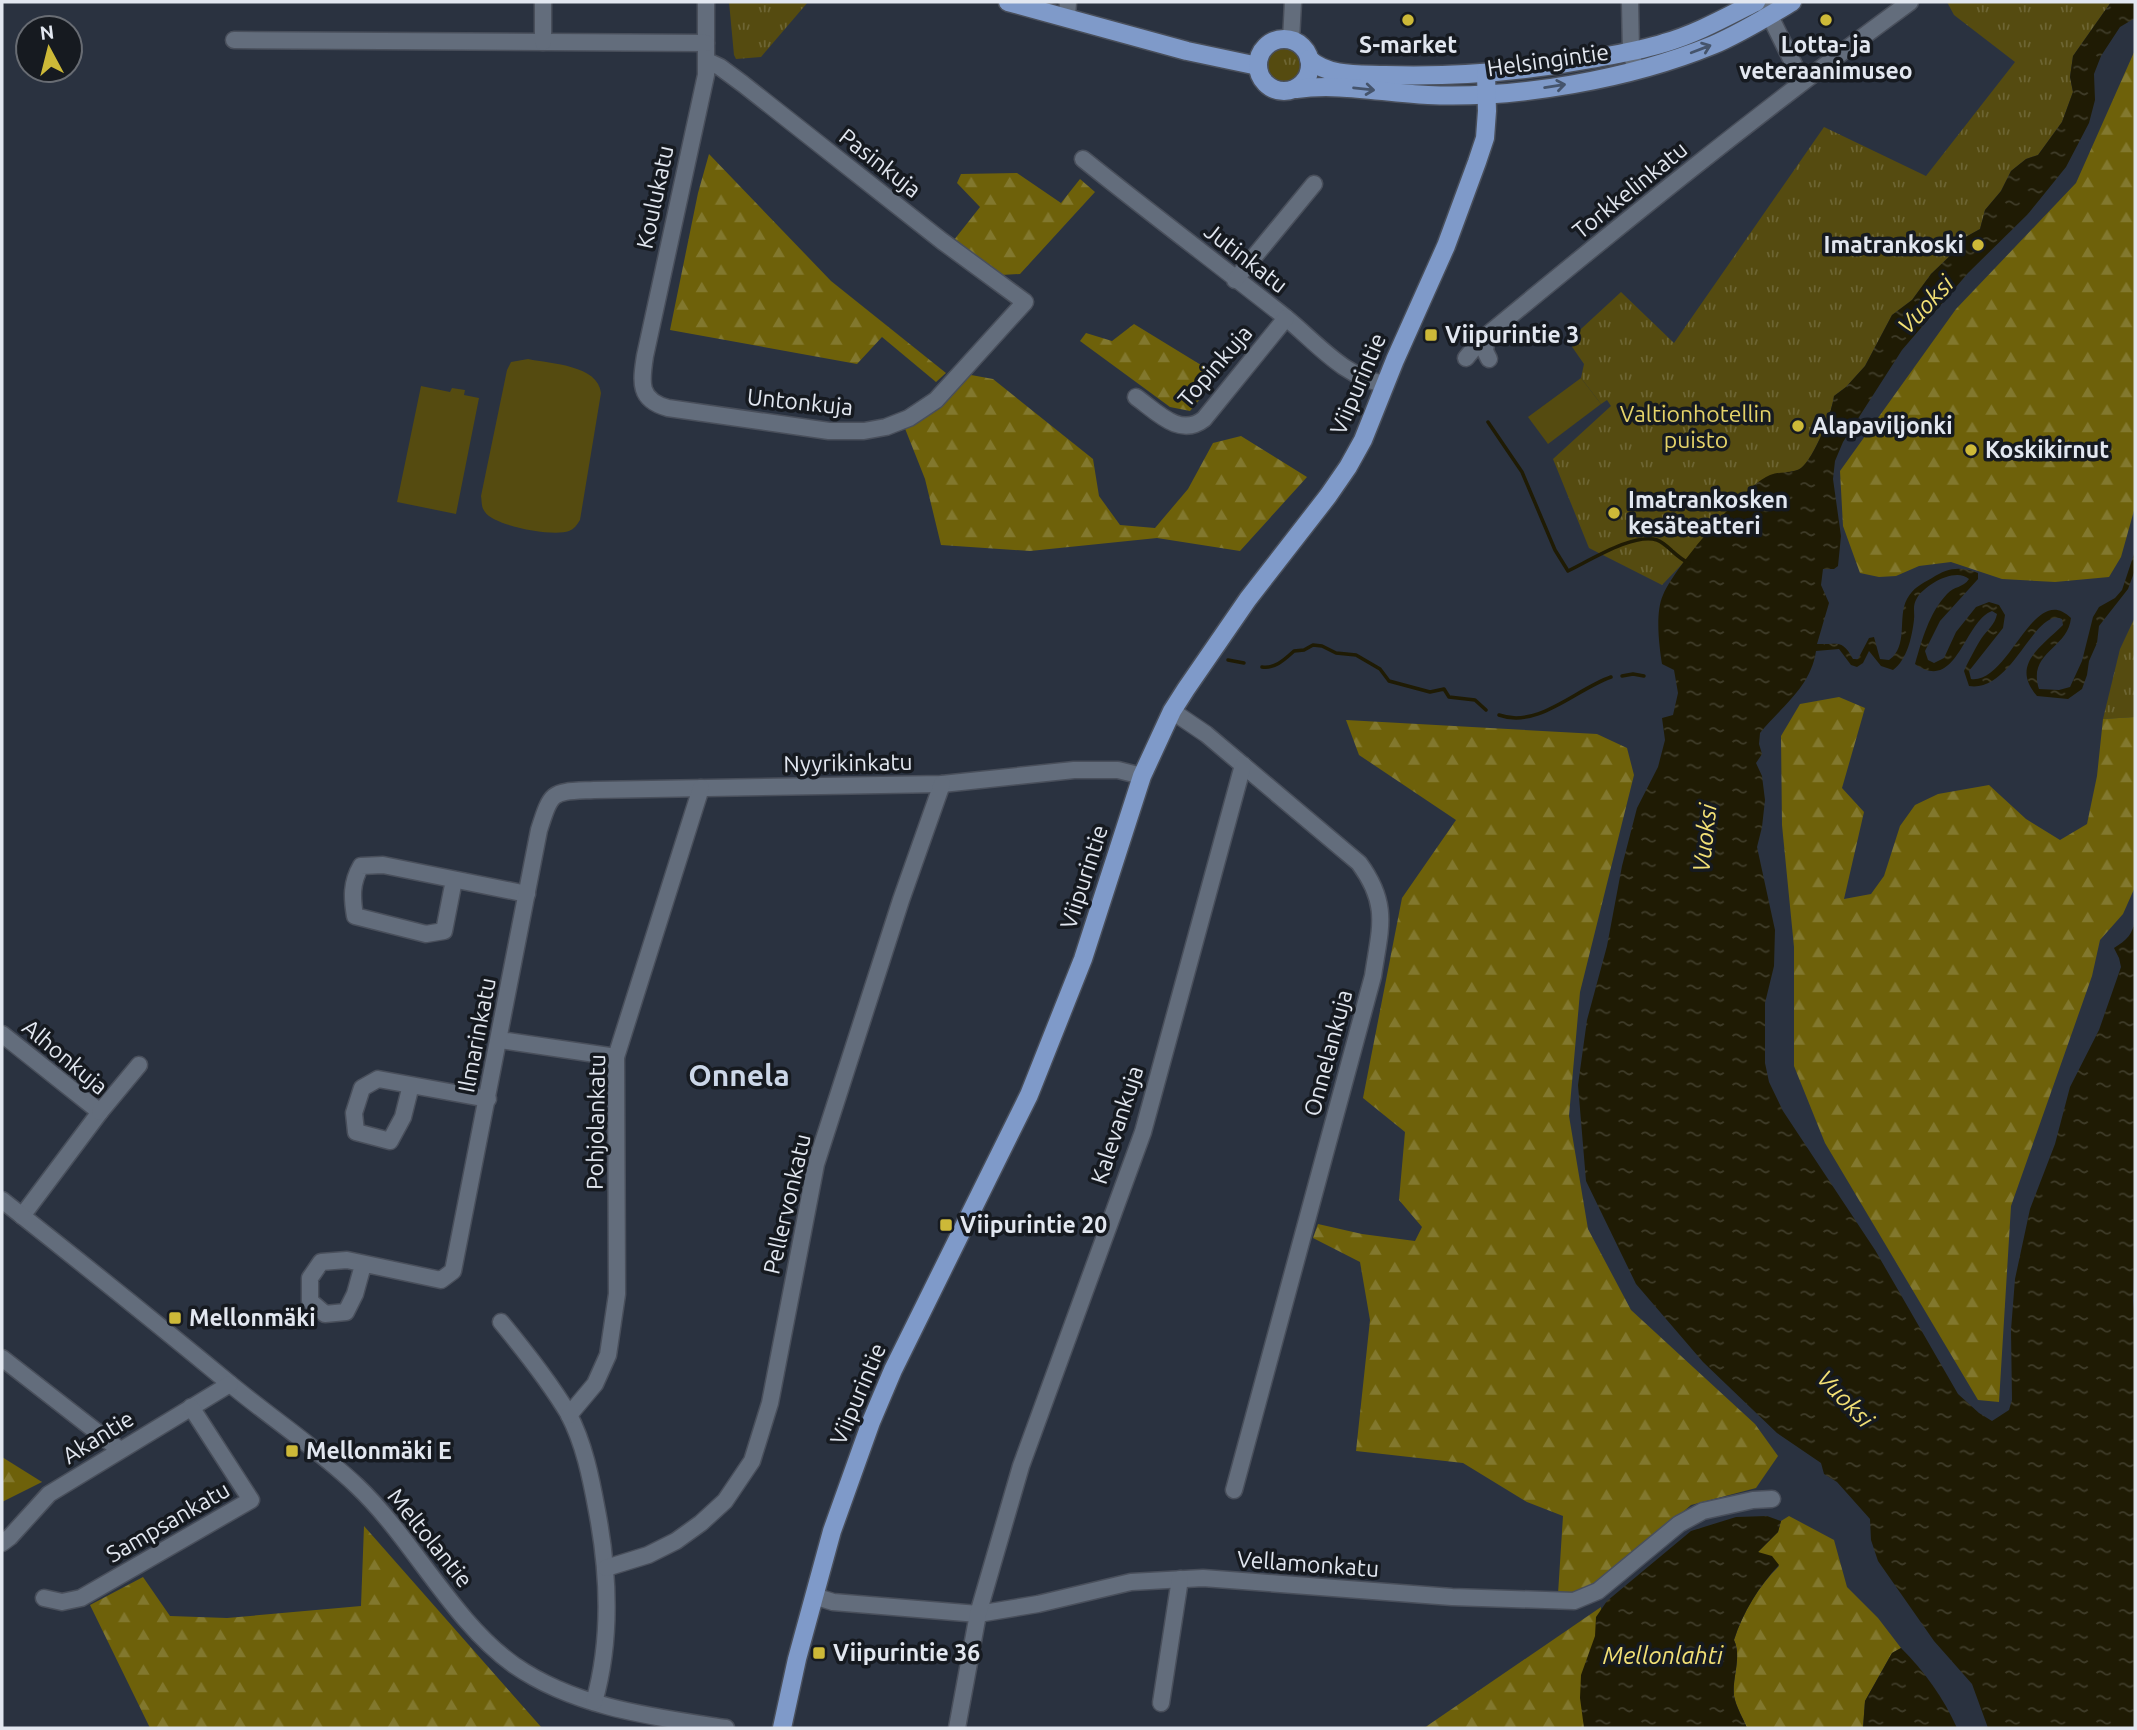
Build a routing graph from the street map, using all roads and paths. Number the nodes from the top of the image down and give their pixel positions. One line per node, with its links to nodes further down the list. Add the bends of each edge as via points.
1 (543, 2): 13 (street)
2 (706, 2): 14 (street, Koulukatu)
3 (1008, 2): 10 (main road)
4 (1293, 2): 12 (street)
5 (1630, 2): 15 (street)
6 (1756, 2): 15 (main road, Helsingintie, via 1666,43)
7 (1792, 2): 9 (main road, Helsingintie)
8 (1910, 2): 21 (street, Torkkelinkatu)
9 (1766, 9): 19 (main road, Helsingintie, one-way to 9, via 1713,45); 21 (street)
10 (1068, 10): 18 (main road, via 1187,51)
11 (234, 40): 13 (street)
12 (1291, 40): 16 (main road, via 1305,49); 18 (main road, via 1268,45)
13 (543, 42): 14 (street)
14 (706, 43): 17 (street, Koulukatu)
15 (1631, 52): 19 (street); 20 (main road, Helsingintie)
16 (1309, 59): 20 (main road, Helsingintie, via 1318,67 1340,72); 22 (main road, via 1309,73)
17 (707, 61): 27 (street, Pasinkuja); 34 (street, Koulukatu, via 645,356 642,376)
18 (1258, 66): 22 (main road, via 1262,80 1274,90)
19 (1636, 71): 23 (main road, Helsingintie, one-way to 19)
20 (1486, 74): 23 (main road, Viipurintie)
21 (1802, 80): 29 (street, Torkkelinkatu)
22 (1296, 89): 23 (main road, Helsingintie, one-way to 23, via 1319,86)
23 (1487, 95): 32 (main road, Viipurintie, via 1485,138 1477,162)
24 (1083, 159): 26 (street, Jutinkatu)
25 (1314, 184): 26 (street)
26 (1236, 280): 28 (street, Jutinkatu)
27 (1025, 302): 34 (street, Untonkuja, via 936,400 886,427 829,431 668,408)
28 (1286, 318): 32 (street, Jutinkatu, via 1336,362 1364,379); 33 (street, Topinkuja, via 1196,426 1176,425)
29 (1487, 335): 30 (street, Torkkelinkatu); 31 (street)
30 (1466, 358)
31 (1489, 359)
32 (1386, 384): 35 (main road, Viipurintie, via 1348,467 1248,599)
33 (1136, 397)
34 (648, 400)
35 (1172, 711): 36 (street, Onnelankuja); 37 (main road, Viipurintie)
36 (1243, 765): 59 (street, Onnelankuja, via 1359,863 1373,881 1381,922 1373,976); 66 (street, Kalevankuja, via 1143,1132 1021,1466)
37 (1142, 776): 38 (street, Nyyrikinkatu, via 1118,770 1074,771); 64 (main road, Viipurintie, via 1083,959 1030,1095 893,1370 841,1505)
38 (942, 784): 39 (street, Nyyrikinkatu); 62 (street, Pellervonkatu, via 816,1164 770,1403 752,1461 724,1501 701,1523 648,1555)
39 (701, 788): 40 (street, Nyyrikinkatu); 45 (street, Pohjolankatu)
40 (554, 794): 42 (street, Ilmarinkatu, via 547,803)
41 (454, 880): 41 (street, via 383,865 361,866 352,896 355,916 426,934 443,931); 42 (street)
42 (527, 894): 44 (street, Ilmarinkatu)
43 (2, 1034): 49 (street, Alhonkuja)
44 (500, 1040): 45 (street); 48 (street, Ilmarinkatu)
45 (616, 1057): 57 (street, Pohjolankatu, via 617,1294 608,1355 594,1384)
46 (139, 1065): 49 (street)
47 (411, 1085): 48 (street)
48 (488, 1099): 52 (street, Ilmarinkatu, via 453,1271 441,1280)
49 (100, 1112): 51 (street, Alhonkuja)
50 (2, 1200): 51 (street, Meltolantie)
51 (22, 1216): 55 (street, Meltolantie)
52 (363, 1265)
53 (501, 1322): 57 (street)
54 (2, 1357): 58 (street)
55 (230, 1384): 56 (street, Akantie); 67 (street, Meltolantie, via 358,1486 470,1624 513,1664 558,1689)
56 (191, 1407): 58 (street, Akantie); 65 (street, Sampsankatu, via 251,1500 81,1598 62,1602)
57 (569, 1415): 62 (street, via 592,1477)
58 (120, 1450): 61 (street, Akantie, via 49,1494)
59 (1234, 1490)
60 (1772, 1499): 63 (street, Vellamonkatu, via 1703,1511 1679,1524 1598,1591 1574,1601)
61 (2, 1542)
62 (607, 1568): 67 (street, via 603,1662)
63 (1180, 1579): 66 (street, Vellamonkatu, via 1131,1582); 68 (street)
64 (814, 1596): 66 (street, Vellamonkatu, via 833,1602); 70 (main road, Viipurintie)
65 (44, 1598)
66 (978, 1614): 71 (street, Kalevankuja)
67 (594, 1702): 69 (street, Meltolantie)
68 (1161, 1703)
69 (726, 1728)
70 (782, 1728)
71 (957, 1728)

